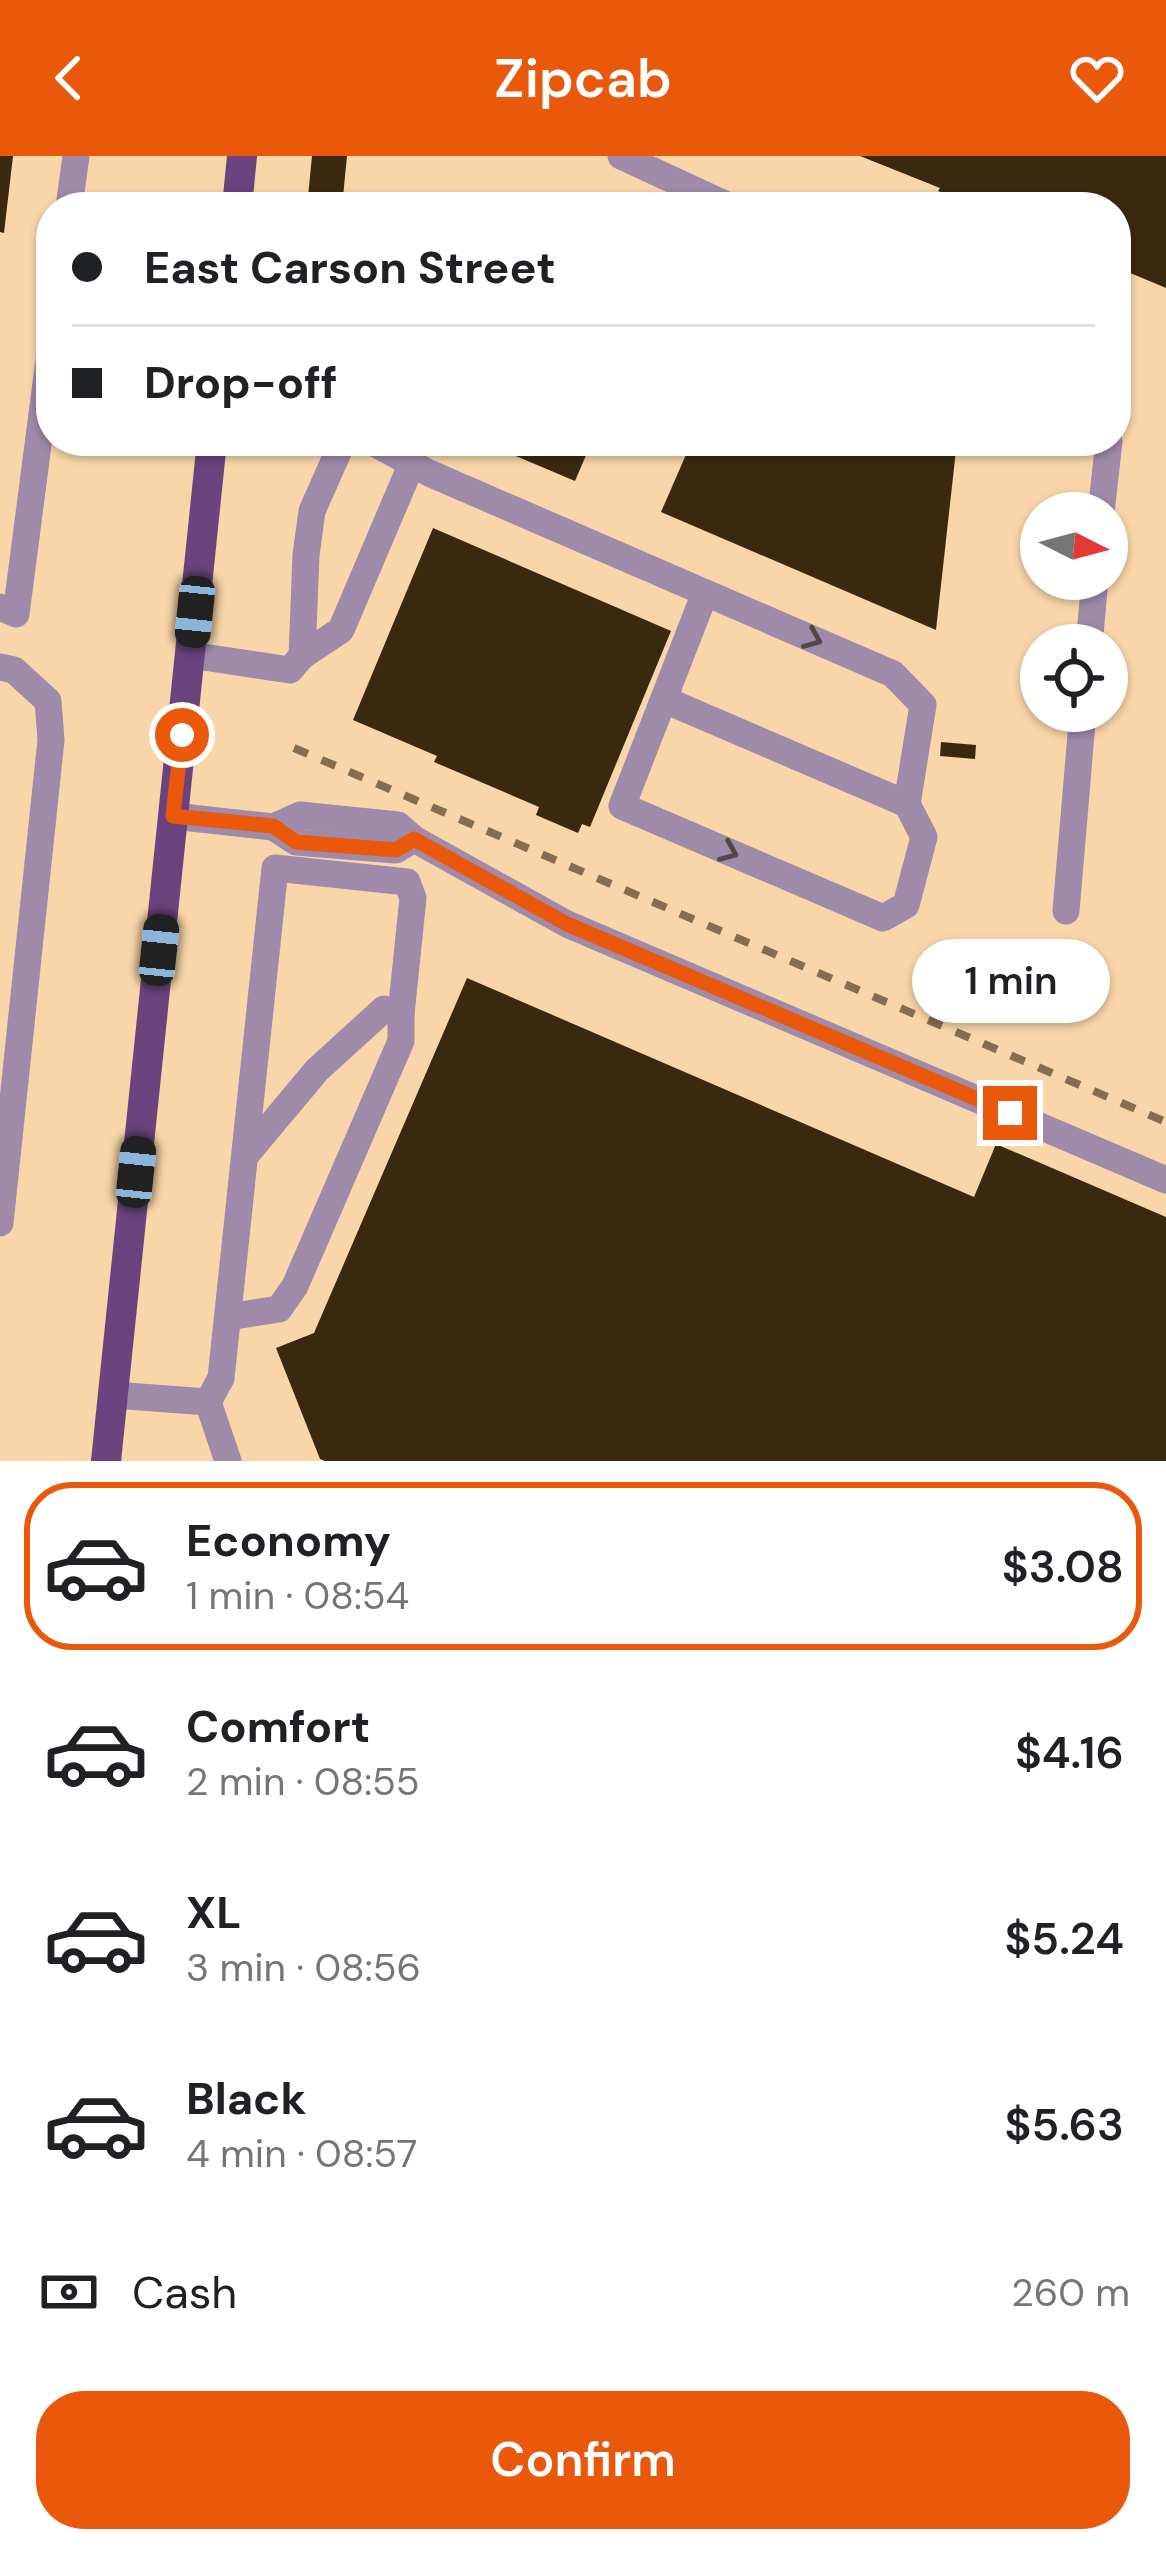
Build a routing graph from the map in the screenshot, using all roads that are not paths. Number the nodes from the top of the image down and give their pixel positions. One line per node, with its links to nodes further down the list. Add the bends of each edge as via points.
1 (76, 156): 4 (lane)
2 (242, 156): 5 (main road)
3 (621, 156): 6 (lane)
4 (71, 192)
5 (238, 192)
6 (699, 192)
7 (37, 456): 15 (lane, via 16,614)
8 (210, 456): 16 (main road)
9 (336, 456): 17 (lane, via 312,511)
10 (397, 456): 12 (lane)
11 (1107, 456): 13 (lane)
12 (412, 464): 14 (lane); 17 (lane, via 341,630)
13 (1103, 492)
14 (705, 593): 19 (lane); 21 (lane, one-way to 21, via 893,674 923,706)
15 (0, 607)
16 (190, 655): 17 (lane, via 290,670); 22 (main road)
17 (302, 656)
18 (0, 667): 27 (lane, via 48,701 51,740)
19 (665, 700): 21 (lane); 21 (lane, one-way to 21, via 622,806 883,918 906,905 924,836)
20 (1081, 732): 23 (lane)
21 (907, 804)
22 (173, 816): 26 (lane, via 273,826 300,815 398,825 567,924); 29 (main road)
23 (1066, 911)
24 (401, 1014): 25 (lane, via 384,1009 317,1070); 25 (lane, via 413,898 407,882 275,868); 28 (lane, via 401,1042 295,1286 279,1309)
25 (245, 1156): 28 (lane)
26 (1166, 1180)
27 (0, 1222)
28 (228, 1317): 30 (lane, via 221,1378)
29 (113, 1395): 30 (lane); 31 (main road)
30 (208, 1402): 32 (lane)
31 (106, 1461)
32 (227, 1461)

